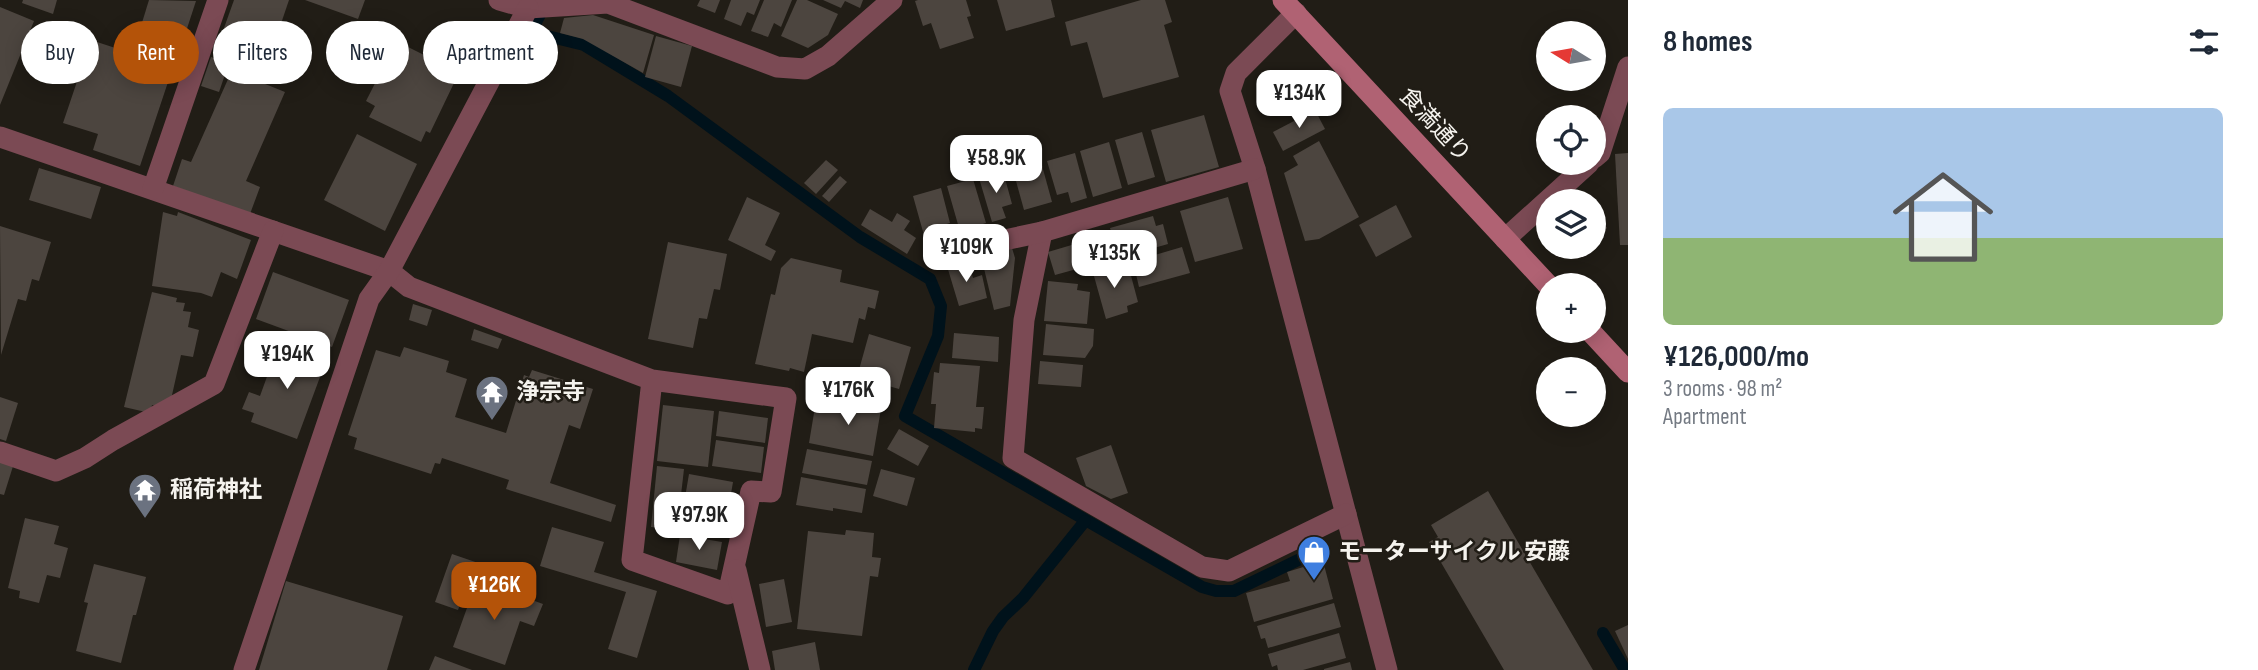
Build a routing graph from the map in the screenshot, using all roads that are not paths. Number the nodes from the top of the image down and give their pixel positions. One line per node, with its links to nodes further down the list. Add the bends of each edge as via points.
1 (218, 0): 11 (street)
2 (499, 0): 5 (street)
3 (892, 0): 5 (street, via 828,56 805,69 777,67 608,3)
4 (1289, 7): 9 (street, via 1236,73 1230,91); 14 (street, 食満通り)
5 (528, 8): 16 (street)
6 (1628, 67): 7 (street)
7 (1606, 135)
8 (0, 137): 11 (street)
9 (1255, 169): 13 (street); 22 (street)
10 (1576, 175): 14 (street)
11 (153, 189): 12 (street)
12 (273, 231): 16 (street); 21 (street, via 214,384 56,471)
13 (1042, 232): 15 (street); 22 (street, via 1024,320 1013,458 1202,567 1229,571)
14 (1505, 239): 17 (street, 食満通り)
15 (953, 251)
16 (389, 271): 20 (street, via 409,287); 24 (street, via 369,299)
17 (1537, 273)
18 (1601, 343): 19 (street)
19 (1628, 372)
20 (652, 380): 23 (street, via 632,560 728,594); 23 (street, via 786,398 771,492 751,491)
21 (0, 452)
22 (1346, 514): 26 (street)
23 (734, 565): 25 (street)
24 (244, 670)
25 (760, 670)
26 (1387, 670)

